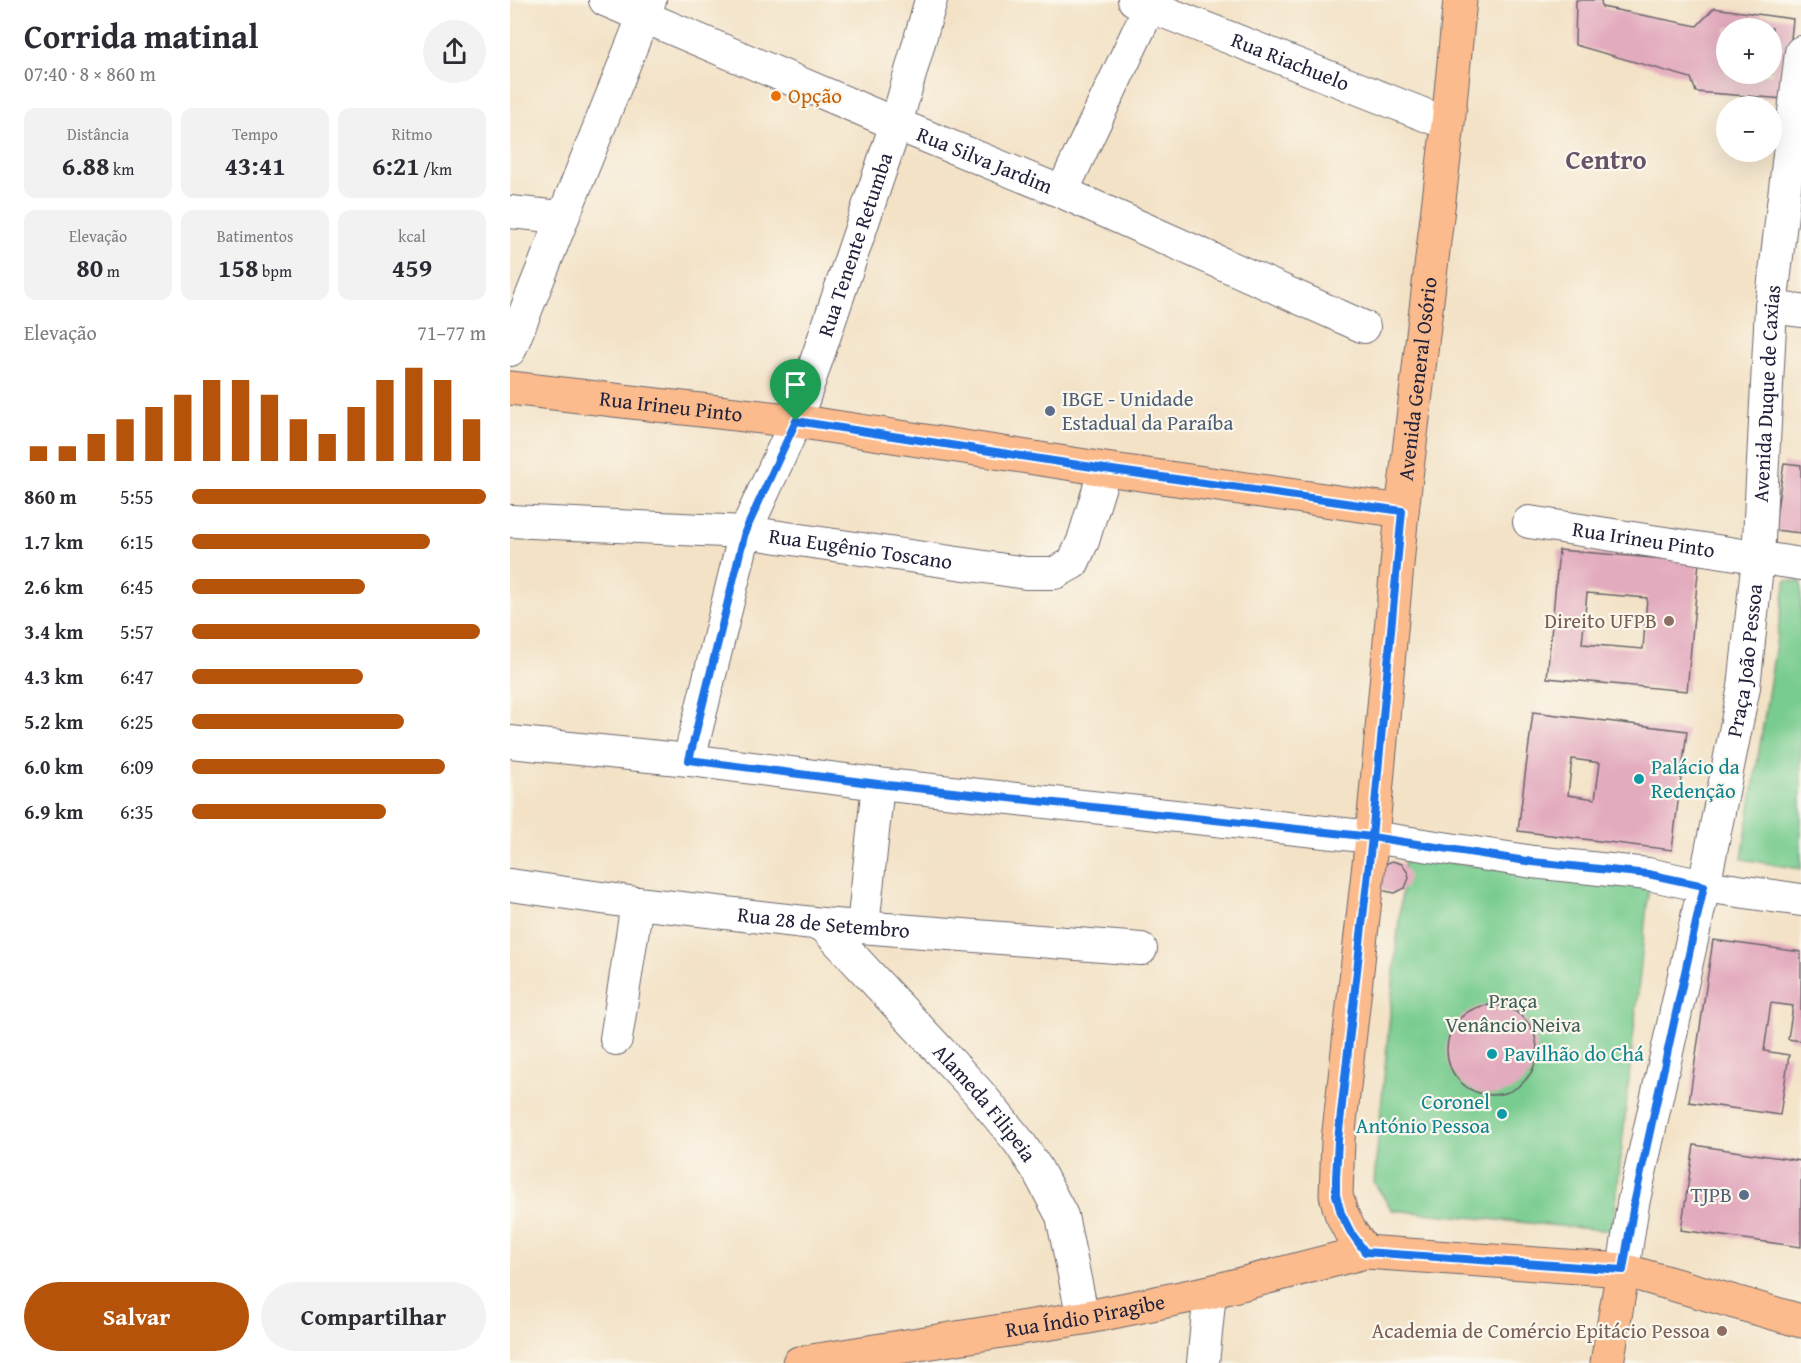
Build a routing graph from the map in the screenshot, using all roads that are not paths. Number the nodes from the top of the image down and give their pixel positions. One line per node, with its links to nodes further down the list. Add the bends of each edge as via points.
1 (605, 0): 5 (street, Rua Silva Jardim)
2 (931, 0): 7 (street, Rua Tenente Retumba)
3 (1460, 0): 8 (main road, Avenida General Osório)
4 (1142, 3): 8 (street, Rua Riachuelo); 9 (street)
5 (646, 7): 7 (street, Rua Silva Jardim); 11 (street)
6 (1801, 52): 12 (street, Avenida Duque de Caxias)
7 (896, 124): 9 (street, Rua Silva Jardim); 16 (street, Rua Tenente Retumba)
8 (1448, 124): 18 (main road, Avenida General Osório)
9 (1062, 192): 13 (street, Rua Silva Jardim)
10 (510, 212): 11 (street)
11 (562, 217): 14 (street)
12 (1786, 309): 22 (street, Avenida Duque de Caxias)
13 (1364, 327)
14 (510, 350)
15 (510, 388): 16 (main road, Rua Irineu Pinto)
16 (796, 421): 17 (main road, Rua Irineu Pinto); 21 (street, Rua Tenente Retumba)
17 (1105, 469): 18 (main road, Rua Irineu Pinto); 21 (street, Rua Eugênio Toscano, via 1073,563 1055,573 1026,573)
18 (1402, 511): 27 (main road, Avenida General Osório)
19 (510, 521): 21 (street, Rua Eugênio Toscano)
20 (1529, 522): 22 (street, Rua Irineu Pinto)
21 (745, 532): 25 (street, Rua Tenente Retumba)
22 (1758, 558): 23 (street, Praça João Pessoa); 29 (street, Praça João Pessoa, via 1744,687)
23 (1801, 564)
24 (510, 742): 25 (street)
25 (689, 760): 26 (street)
26 (878, 784): 27 (street); 33 (street)
27 (1372, 837): 29 (street, via 1533,862 1648,874); 36 (main road, Avenida General Osório, via 1336,1178 1341,1213)
28 (510, 885): 31 (street, Rua 28 de Setembro)
29 (1704, 886): 30 (street); 37 (street, via 1636,1192)
30 (1801, 900)
31 (637, 903): 32 (street, Rua 28 de Setembro); 35 (street)
32 (822, 924): 33 (street, Rua 28 de Setembro); 39 (street, Alameda Filipeia, via 978,1092 1037,1169 1062,1216)
33 (863, 927): 34 (street, Rua 28 de Setembro)
34 (1141, 949)
35 (616, 1039)
36 (1365, 1252): 37 (main road, Rua Índio Piragibe); 38 (main road, Rua Índio Piragibe)
37 (1623, 1270): 40 (main road, Rua Índio Piragibe); 43 (main road)
38 (1209, 1292): 39 (main road, Rua Índio Piragibe); 42 (street)
39 (1083, 1318): 41 (main road, Rua Índio Piragibe)
40 (1801, 1321)
41 (799, 1363)
42 (1203, 1363)
43 (1607, 1363)

